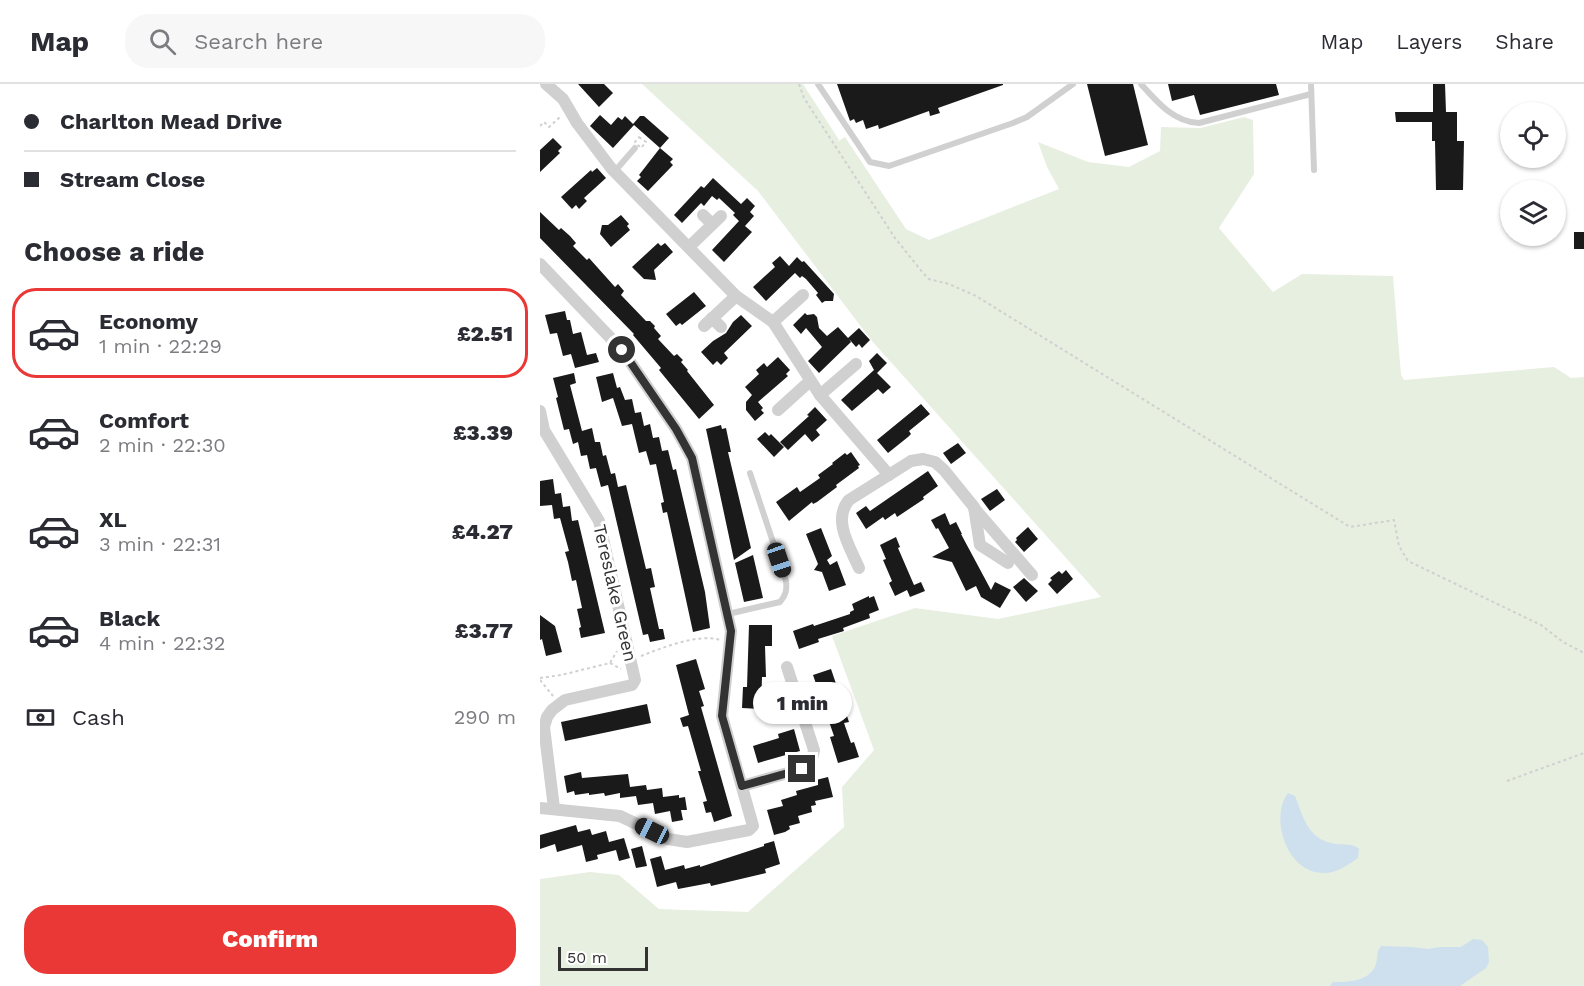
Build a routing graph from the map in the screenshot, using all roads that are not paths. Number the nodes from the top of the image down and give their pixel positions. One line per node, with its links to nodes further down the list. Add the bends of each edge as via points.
1 (546, 84): 9 (street, via 557,92)
2 (818, 84): 3 (lane, via 870,162 889,166 1027,117)
3 (1073, 84)
4 (1141, 84): 6 (lane, via 1173,116 1199,123)
5 (1311, 84): 6 (lane)
6 (1311, 94): 8 (lane)
7 (635, 148): 9 (lane)
8 (1314, 170)
9 (614, 172): 11 (street)
10 (703, 215): 11 (street, via 716,220)
11 (689, 247): 13 (street)
12 (540, 264): 28 (street, via 622,350 692,458)
13 (736, 296): 15 (street); 16 (street)
14 (800, 301): 15 (street)
15 (773, 322): 18 (street)
16 (712, 324)
17 (856, 364): 19 (street)
18 (810, 381): 19 (street); 20 (street)
19 (820, 395): 23 (street)
20 (778, 410)
21 (540, 411): 32 (street, Tereslake Green, via 544,430 599,521 634,683 559,703 547,717 544,728)
22 (750, 473): 28 (lane, via 787,589 780,602)
23 (889, 475): 24 (street, via 911,461 935,462); 26 (street, via 843,507 842,528)
24 (974, 507): 25 (street, via 981,546); 27 (street)
25 (1008, 563)
26 (859, 568)
27 (1032, 574)
28 (728, 614): 30 (street, via 731,644 722,716)
29 (787, 667): 30 (street, via 814,750 812,759 802,769)
30 (742, 786): 32 (street, via 752,829 695,842 668,839 620,816)
31 (540, 808): 32 (street)
32 (554, 808)

